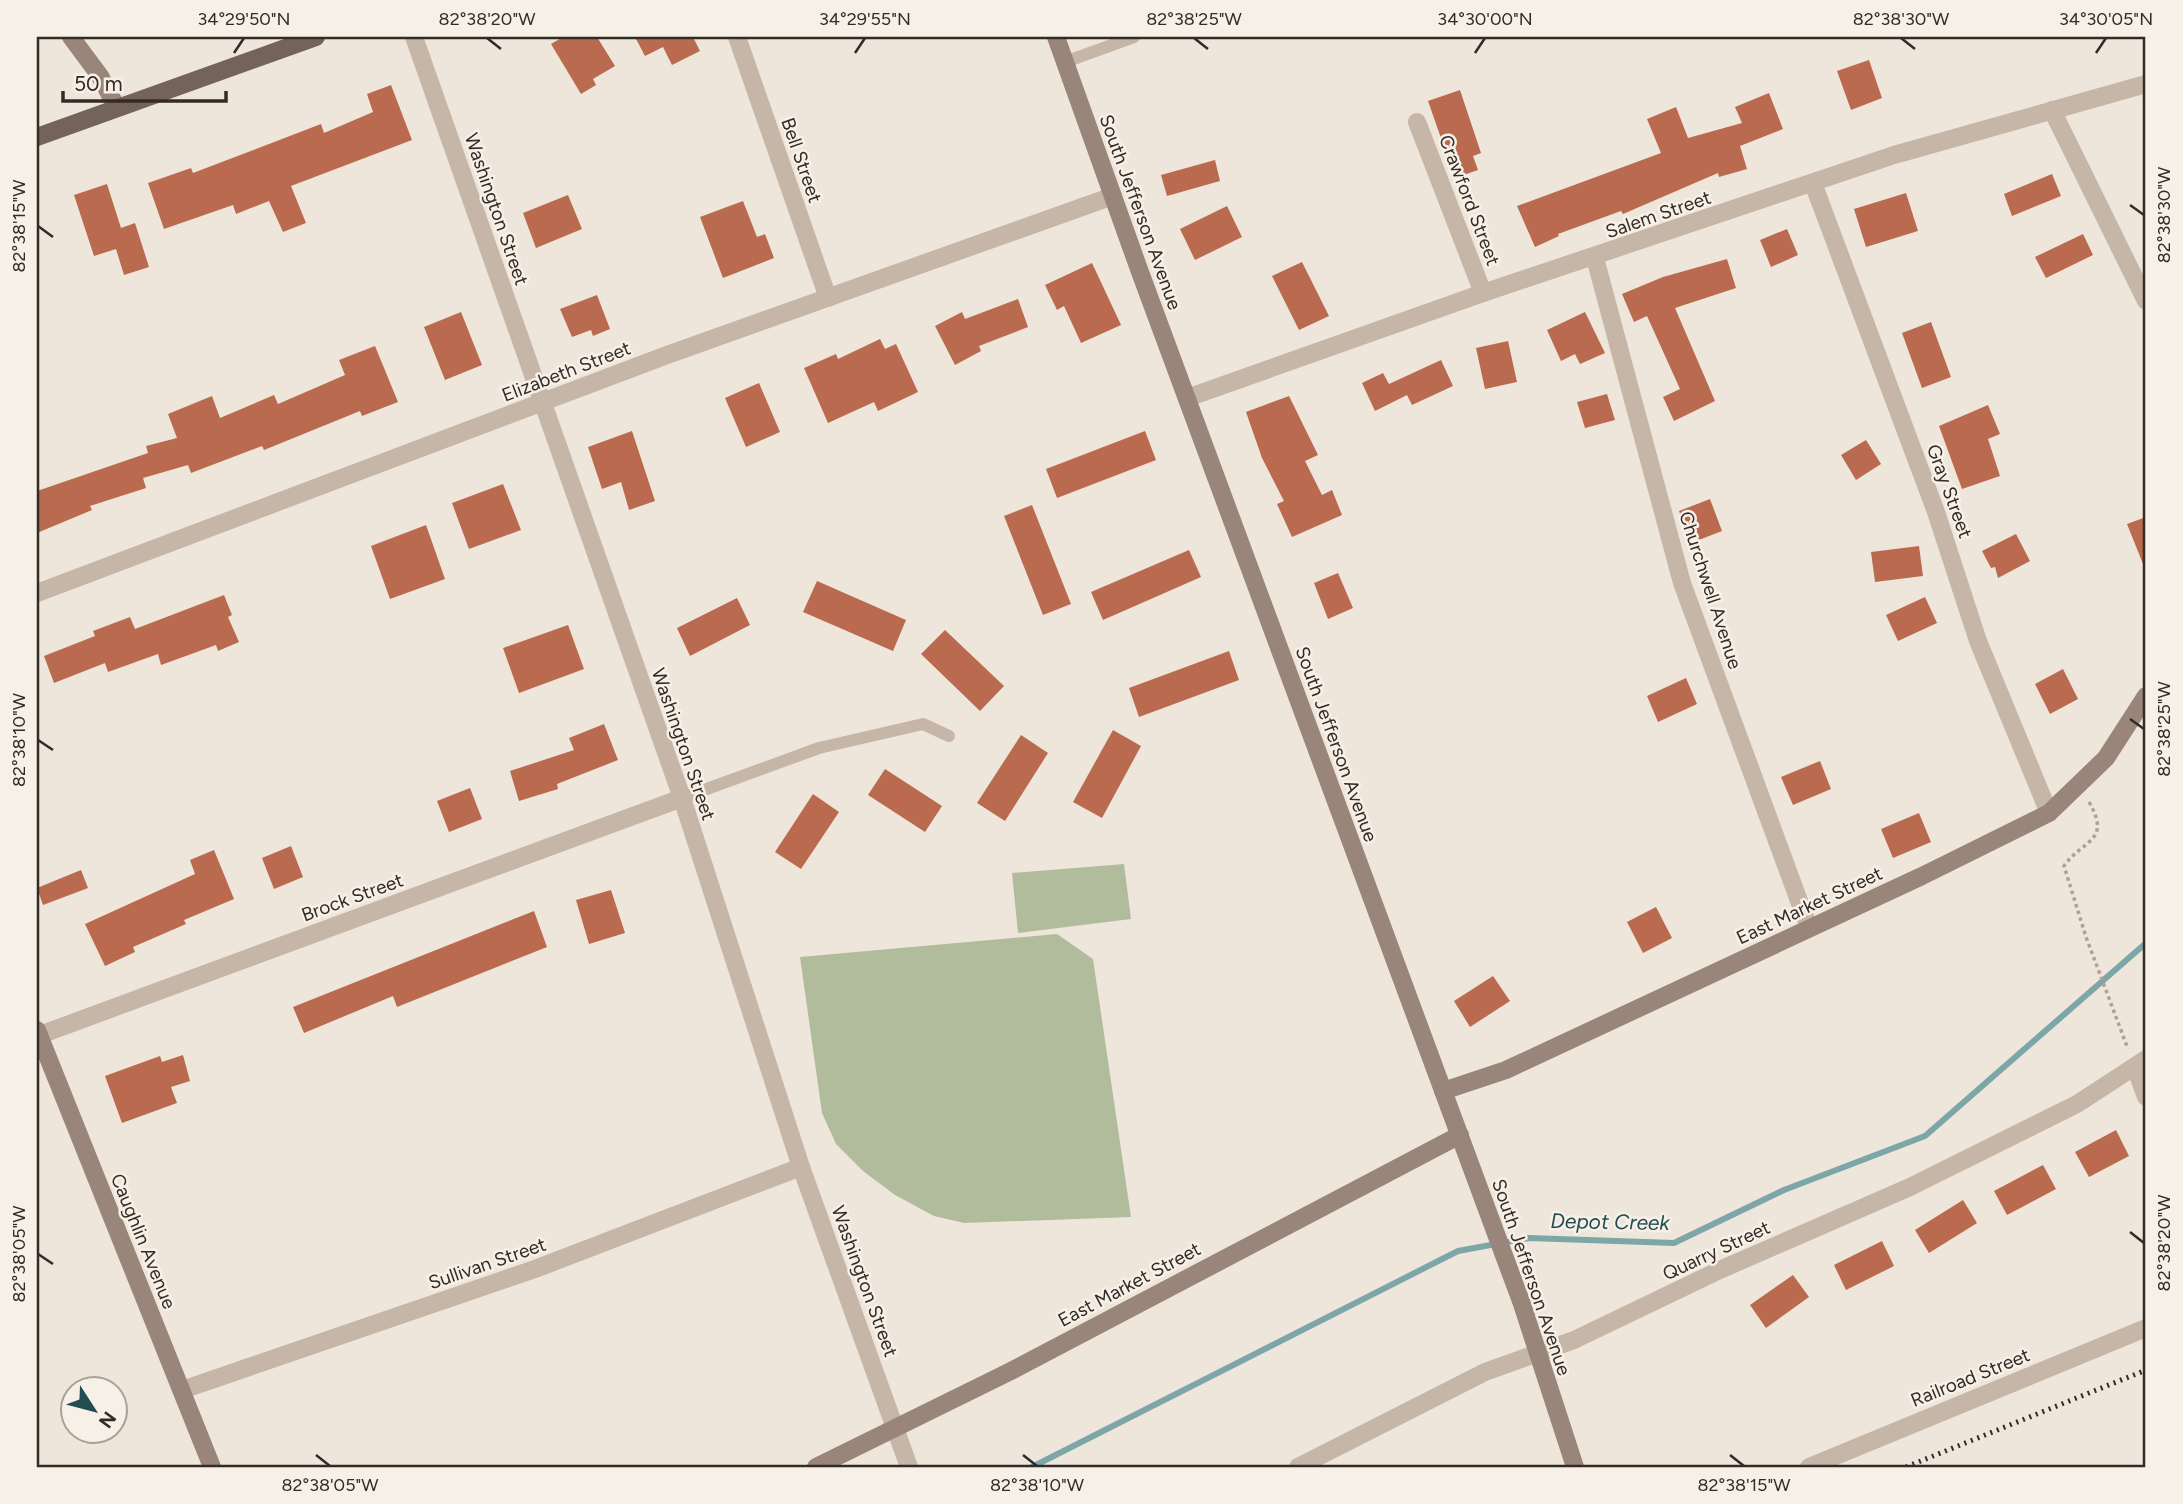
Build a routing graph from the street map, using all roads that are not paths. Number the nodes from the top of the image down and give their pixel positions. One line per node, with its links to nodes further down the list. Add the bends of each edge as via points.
1 (71, 37): 9 (street)
2 (316, 37): 9 (main road)
3 (414, 37): 20 (street, Washington Street)
4 (737, 37): 17 (street, Bell Street)
5 (1056, 37): 7 (street, South Jefferson Avenue)
6 (1134, 37): 7 (lane)
7 (1065, 62): 14 (street, South Jefferson Avenue)
8 (2146, 84): 10 (street, Salem Street)
9 (117, 108): 12 (main road)
10 (2052, 110): 13 (street, Salem Street); 18 (street)
11 (1417, 122): 16 (street, Crawford Street)
12 (37, 137)
13 (1812, 183): 15 (street, Salem Street); 25 (street, Gray Street, via 1936,512 1978,641)
14 (1113, 196): 17 (street, Elizabeth Street); 19 (street, South Jefferson Avenue)
15 (1595, 258): 16 (street, Salem Street); 26 (street, Churchwell Avenue, via 1682,583)
16 (1483, 293): 19 (street, Salem Street)
17 (828, 298): 20 (street, Elizabeth Street)
18 (2146, 301)
19 (1187, 398): 29 (street, South Jefferson Avenue)
20 (543, 403): 21 (street, Elizabeth Street); 24 (street, Washington Street)
21 (37, 593)
22 (2146, 696): 25 (street, East Market Street, via 2106,758)
23 (948, 736): 24 (lane, via 923,724 820,748)
24 (682, 798): 27 (street, Brock Street); 32 (street, Washington Street)
25 (2049, 813): 26 (street, East Market Street)
26 (1809, 928): 29 (street, East Market Street, via 1506,1070)
27 (37, 1034): 35 (street, Caughlin Avenue)
28 (2141, 1063): 30 (street); 34 (street, Quarry Street, via 2077,1104 1910,1187)
29 (1443, 1091): 31 (street, South Jefferson Avenue)
30 (2146, 1097)
31 (1460, 1135): 34 (street, South Jefferson Avenue); 36 (street, East Market Street)
32 (801, 1167): 35 (street, Sullivan Street, via 535,1269); 36 (street, Washington Street)
33 (2146, 1328): 42 (street, Railroad Street)
34 (1538, 1353): 40 (street, Quarry Street, via 1485,1371); 41 (street, South Jefferson Avenue)
35 (182, 1390): 37 (street, Caughlin Avenue)
36 (896, 1427): 38 (street, East Market Street); 39 (street, Washington Street)
37 (212, 1467)
38 (816, 1467)
39 (909, 1467)
40 (1298, 1467)
41 (1575, 1467)
42 (1809, 1467)

